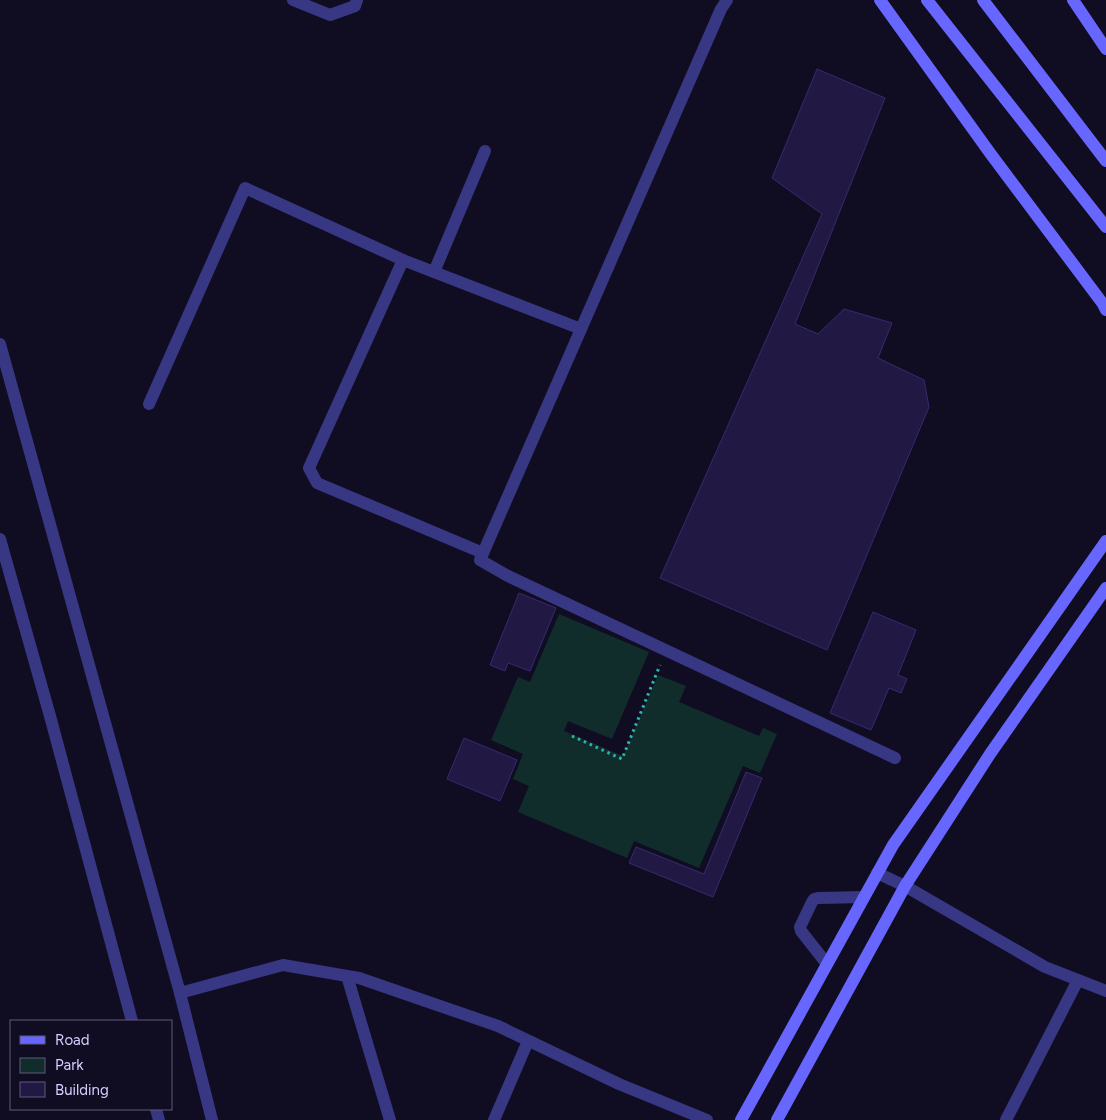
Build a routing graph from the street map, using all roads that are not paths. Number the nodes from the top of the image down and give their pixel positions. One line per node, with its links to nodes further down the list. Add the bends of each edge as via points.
1 (293, 0): 2 (street, via 330,15 355,6)
2 (357, 0)
3 (727, 0): 15 (street)
4 (880, 0): 14 (street)
5 (927, 0): 11 (street)
6 (983, 0): 10 (street)
7 (1073, 0): 8 (street)
8 (1106, 49)
9 (485, 151): 13 (street)
10 (1106, 161)
11 (1106, 227)
12 (403, 260): 13 (street); 17 (street, via 245,188); 20 (street, via 309,468 317,483)
13 (434, 272): 15 (street)
14 (1106, 310)
15 (581, 329): 20 (street)
16 (0, 344): 30 (street)
17 (149, 404)
18 (0, 539): 31 (street)
19 (1106, 541): 23 (street)
20 (483, 553): 22 (street, via 480,560 508,576)
21 (1106, 588): 24 (street, via 990,754)
22 (895, 758)
23 (877, 873): 24 (street); 25 (street)
24 (905, 886): 28 (street, via 1045,967); 33 (street)
25 (864, 897): 26 (street); 26 (street, via 818,898 812,902 800,927)
26 (827, 964): 38 (street)
27 (347, 976): 30 (street, via 284,965); 32 (street, via 498,1026); 35 (street)
28 (1078, 980): 29 (street); 39 (street)
29 (1106, 991)
30 (180, 993): 34 (street)
31 (132, 1020)
32 (528, 1040): 36 (street); 37 (street, via 619,1084)
33 (780, 1119)
34 (212, 1120)
35 (390, 1120)
36 (494, 1120)
37 (707, 1120)
38 (741, 1120)
39 (1006, 1120)

